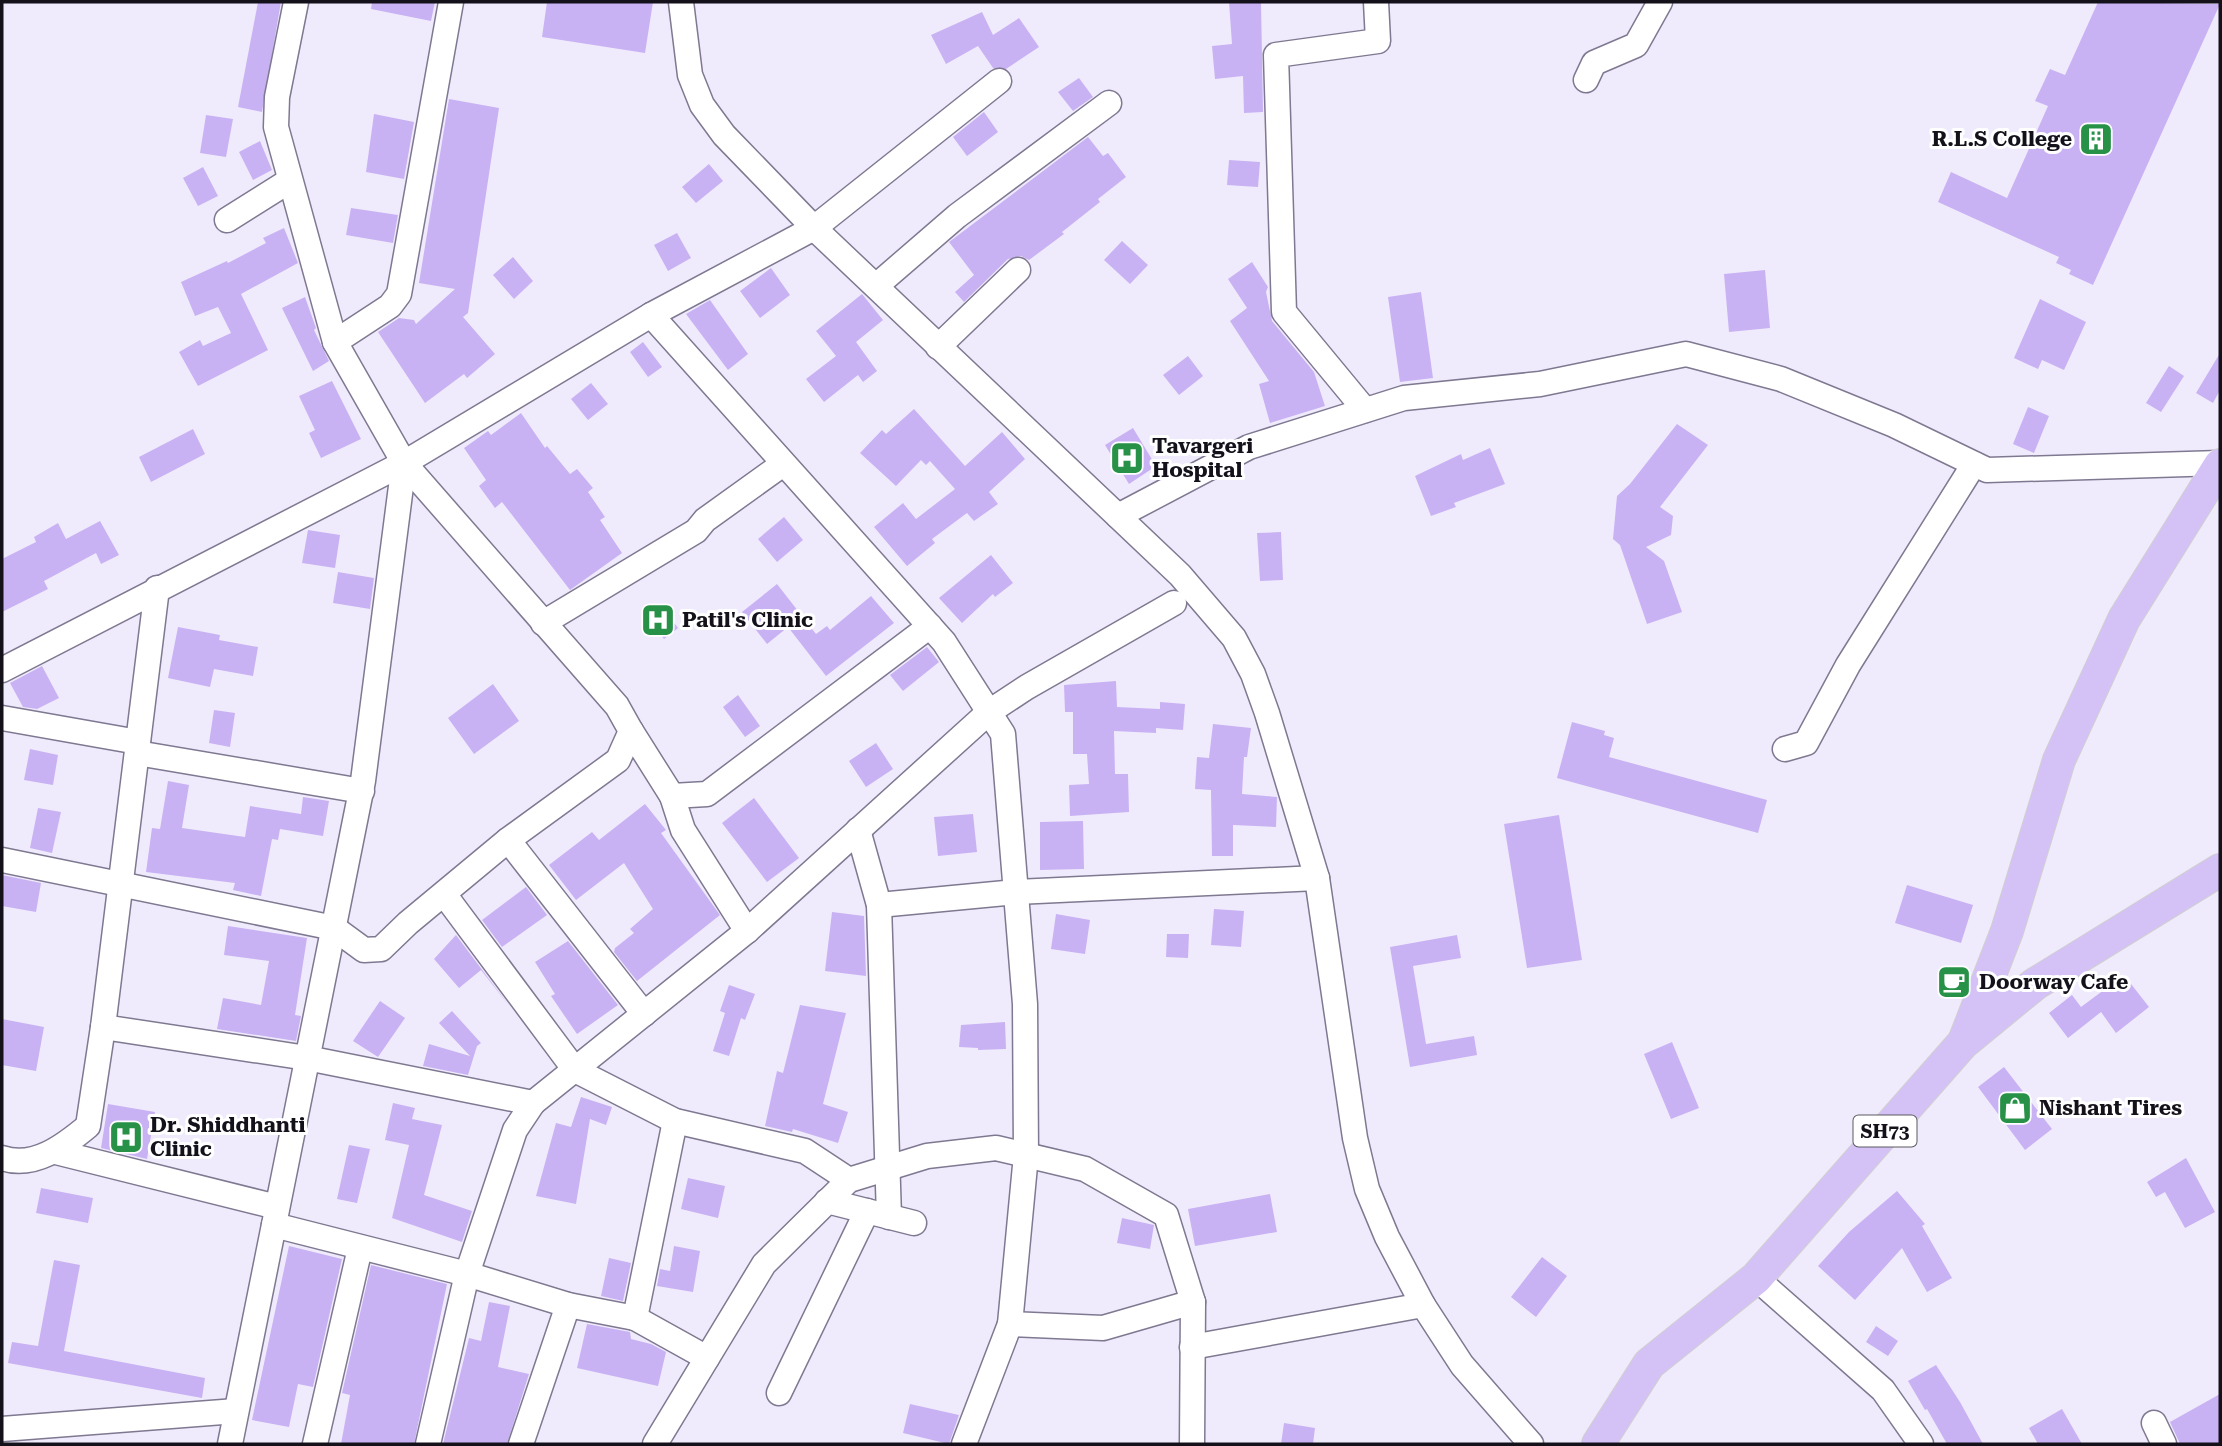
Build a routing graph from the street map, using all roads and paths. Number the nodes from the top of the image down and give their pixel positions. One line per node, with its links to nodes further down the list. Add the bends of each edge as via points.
1 (296, 2): 9 (street, via 277,97 276,127)
2 (451, 2): 15 (street, via 399,294 390,306)
3 (681, 2): 11 (street, via 690,75 702,105 724,135)
4 (1376, 2): 17 (street, via 1378,41 1276,55 1284,312)
5 (1660, 2): 6 (street, via 1636,45 1594,63)
6 (1586, 80)
7 (999, 81): 11 (street)
8 (1109, 103): 13 (street, via 957,216)
9 (289, 181): 10 (street); 15 (street)
10 (227, 220)
11 (814, 228): 13 (street); 14 (street)
12 (1018, 270): 16 (street)
13 (876, 286): 16 (street)
14 (651, 315): 18 (street); 19 (street)
15 (335, 342): 18 (street)
16 (938, 346): 22 (street)
17 (1365, 410): 20 (street, via 1404,398 1540,384 1686,354 1781,379); 22 (street, via 1250,447)
18 (404, 463): 23 (street); 25 (street); 33 (street)
19 (783, 464): 25 (street, via 696,531); 26 (street)
20 (1974, 464): 21 (street, via 1987,470); 32 (street, via 1848,665 1806,743)
21 (2220, 464): 48 (main road, via 2124,619 2059,760 2007,931)
22 (1118, 516): 39 (street, via 1234,638 1253,674)
23 (157, 589): 27 (street); 31 (street)
24 (1174, 603): 28 (street)
25 (543, 623): 30 (street, via 617,706)
26 (930, 626): 28 (street); 34 (street, via 707,794)
27 (2, 670)
28 (989, 712): 35 (street); 41 (street, via 1003,734)
29 (2, 718): 31 (street)
30 (631, 731): 34 (street); 36 (street, via 618,760)
31 (138, 748): 33 (street); 40 (street)
32 (1785, 749)
33 (362, 791): 44 (street)
34 (672, 796): 45 (street, via 683,830)
35 (859, 830): 43 (street); 45 (street)
36 (508, 840): 42 (street); 46 (street)
37 (2, 860): 40 (street)
38 (2220, 870): 48 (main road, SH73, via 2035,984)
39 (1317, 878): 41 (street); 66 (street, via 1355,1138 1367,1189)
40 (121, 884): 44 (street); 47 (street)
41 (1016, 892): 43 (street); 54 (street, via 1026,1004)
42 (444, 894): 44 (street, via 381,950 364,950); 50 (street)
43 (879, 905): 56 (street)
44 (334, 928): 49 (street)
45 (747, 931): 46 (street)
46 (644, 1014): 50 (street)
47 (103, 1027): 49 (street); 53 (street, via 88,1126)
48 (1963, 1043): 64 (main road, SH73)
49 (307, 1058): 51 (street); 60 (street)
50 (575, 1070): 51 (street); 52 (street)
51 (533, 1104): 63 (street, via 515,1130)
52 (675, 1121): 57 (street, via 805,1151); 68 (street)
53 (56, 1152): 55 (street); 60 (street)
54 (1026, 1155): 56 (street, via 996,1148 927,1156); 65 (street, via 1085,1169 1167,1215); 69 (street)
55 (6, 1167)
56 (890, 1168): 57 (street); 59 (street)
57 (849, 1180): 58 (street)
58 (827, 1202): 59 (street); 71 (street, via 764,1264)
59 (878, 1214): 61 (street); 72 (street)
60 (275, 1216): 62 (street); 73 (street)
61 (914, 1223)
62 (360, 1248): 63 (street); 77 (street)
63 (467, 1274): 67 (street); 78 (street)
64 (1756, 1278): 75 (street, via 1883,1390); 84 (main road, SH73, via 1649,1364)
65 (1193, 1302): 69 (street, via 1103,1328); 70 (street)
66 (1423, 1304): 70 (street); 83 (street, via 1462,1365)
67 (568, 1305): 68 (street); 79 (street)
68 (635, 1318): 71 (street)
69 (1010, 1324): 81 (street)
70 (1192, 1347): 82 (street)
71 (708, 1358): 80 (street)
72 (779, 1393)
73 (236, 1411): 74 (street); 76 (street)
74 (2, 1429)
75 (1918, 1443)
76 (233, 1444)
77 (315, 1444)
78 (428, 1444)
79 (521, 1444)
80 (655, 1444)
81 (964, 1444)
82 (1192, 1444)
83 (1531, 1444)
84 (1598, 1444)

